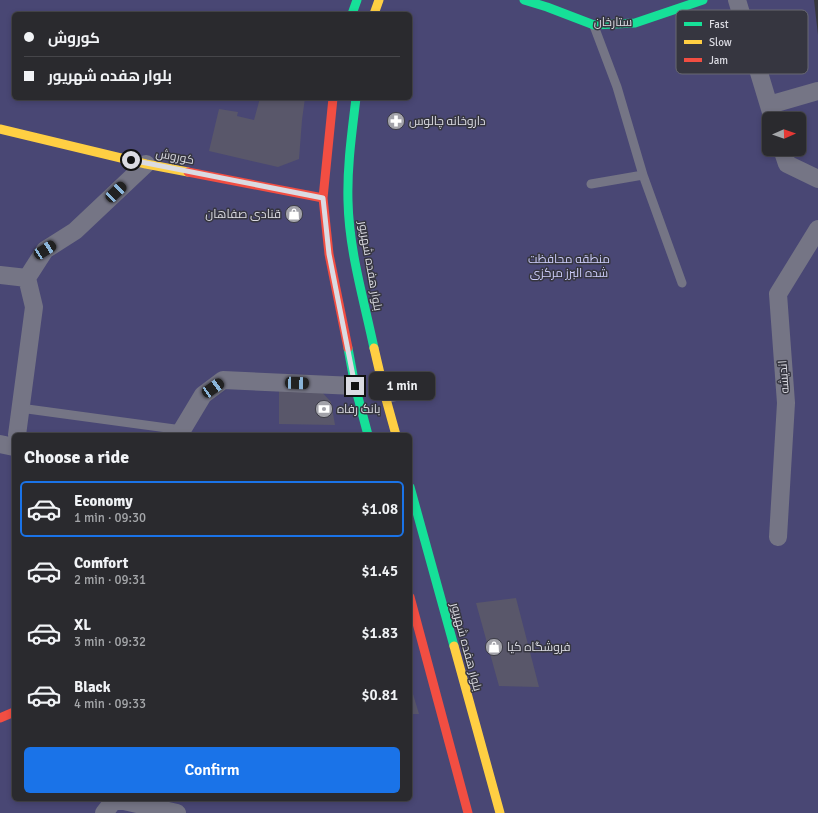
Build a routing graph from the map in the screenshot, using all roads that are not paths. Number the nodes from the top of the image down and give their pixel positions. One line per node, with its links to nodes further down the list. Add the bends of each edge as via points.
1 (357, 0): 8 (main road)
2 (379, 0): 9 (main road)
3 (524, 0): 6 (main road, ستارخان)
4 (703, 0): 10 (main road, ستارخان, via 635,23)
5 (737, 0): 7 (street)
6 (547, 3): 10 (main road, ستارخان)
7 (740, 10)
8 (353, 12)
9 (375, 12)
10 (594, 24): 19 (lane, via 617,87)
11 (759, 74): 15 (street)
12 (818, 91): 15 (street)
13 (333, 100): 22 (main road)
14 (356, 100): 29 (main road, بلوار هفده شهریور, via 348,170 348,203 354,249)
15 (771, 112)
16 (0, 129): 18 (main road, کوروش)
17 (784, 156): 20 (street, via 787,164)
18 (146, 164): 22 (main road, کوروش); 25 (street, via 75,231 45,250)
19 (643, 175): 21 (lane); 26 (lane)
20 (818, 179)
21 (591, 184)
22 (323, 198): 27 (main road, via 329,254)
23 (818, 229): 38 (street, اندیشه, via 778,294 786,403)
24 (0, 276): 25 (street)
25 (27, 278): 30 (street, via 34,306)
26 (682, 283)
27 (355, 386): 32 (street, via 223,380 203,395); 33 (main road, via 363,405)
28 (415, 392): 29 (lane)
29 (383, 400): 34 (main road, بلوار هفده شهریور)
30 (20, 408): 31 (street); 32 (lane)
31 (17, 433)
32 (182, 433)
33 (368, 433)
34 (395, 433)
35 (0, 444): 36 (street)
36 (12, 447)
37 (412, 494): 47 (main road, بلوار هفده شهریور)
38 (778, 537)
39 (412, 604): 46 (main road)
40 (12, 713): 41 (main road)
41 (0, 718)
42 (113, 801): 44 (street)
43 (124, 801): 45 (street)
44 (104, 813)
45 (177, 813)
46 (468, 813)
47 (500, 813)

